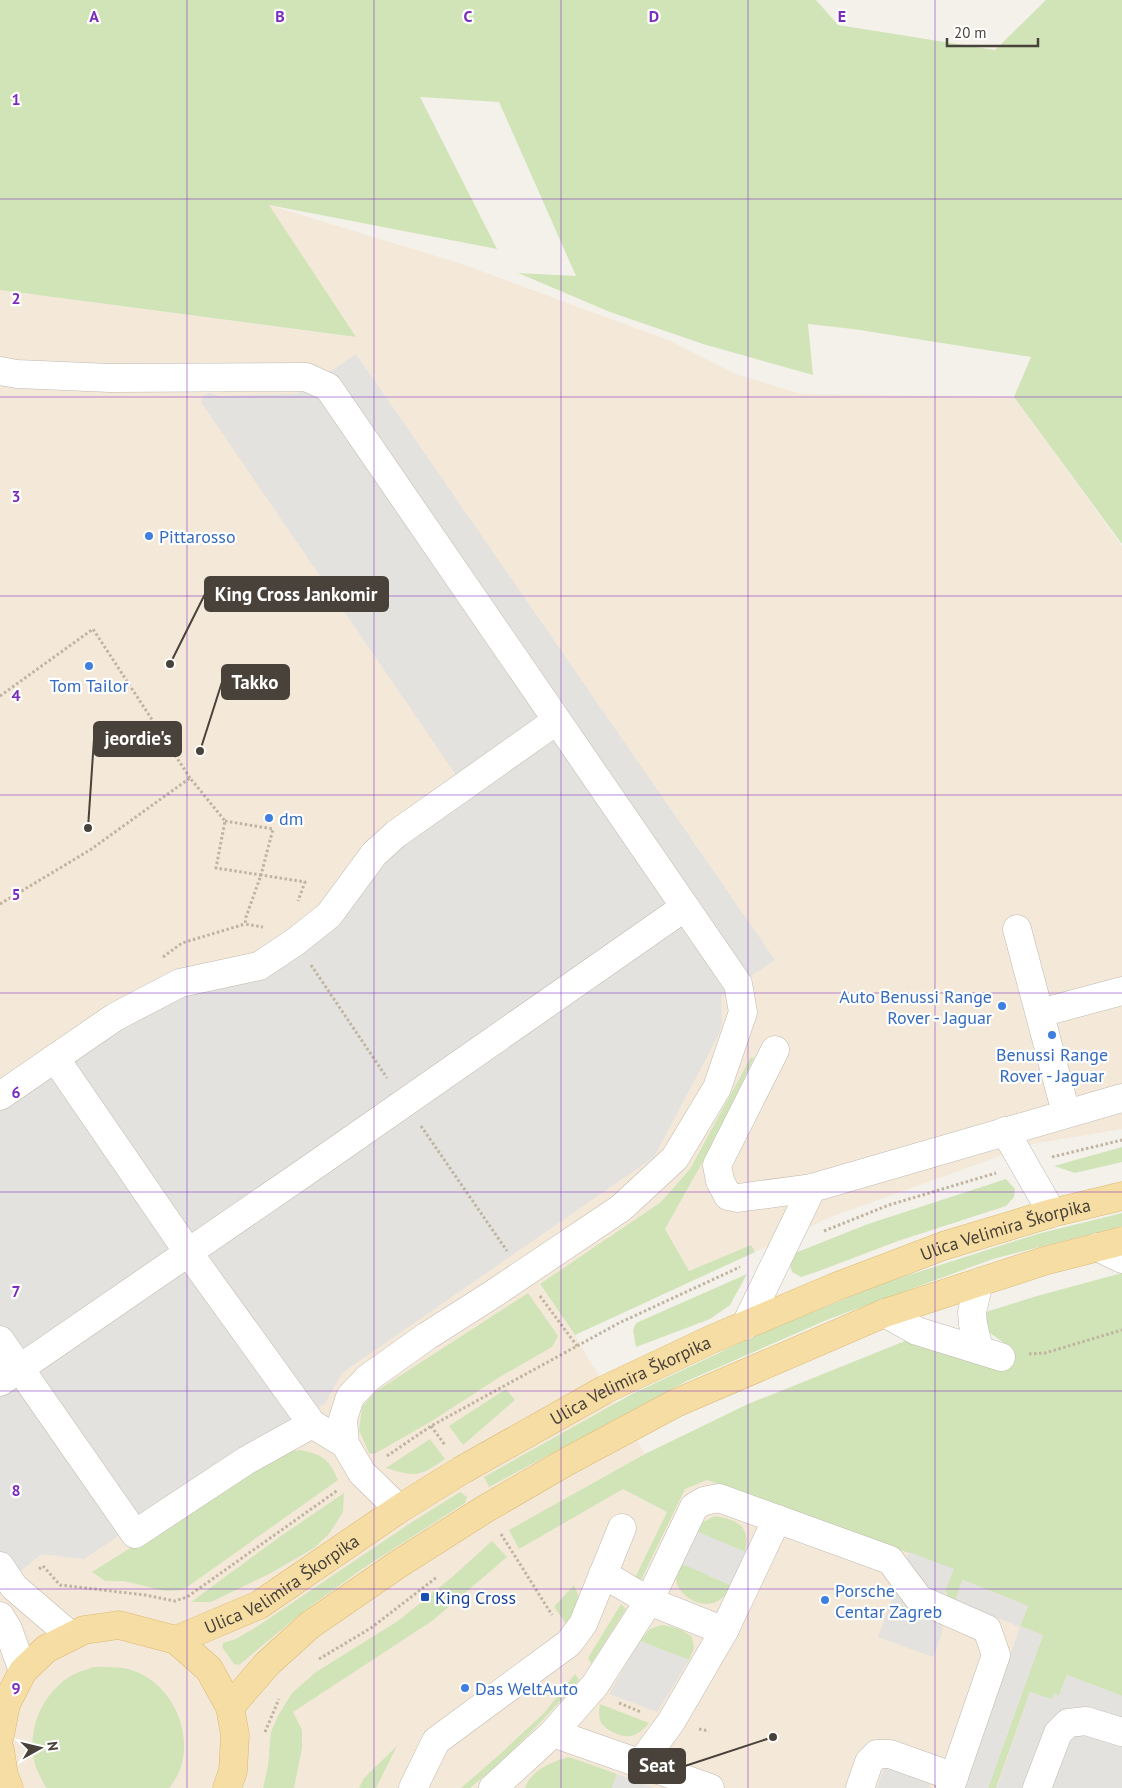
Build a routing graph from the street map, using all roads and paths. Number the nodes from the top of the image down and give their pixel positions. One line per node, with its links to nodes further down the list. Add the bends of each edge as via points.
1 (0, 371): 3 (lane, via 110,378 306,377 328,387)
2 (0, 696): 4 (path, via 93,629)
3 (556, 721): 9 (lane); 15 (lane, via 396,834 374,854 329,915 295,942 259,966 180,983 115,1017)
4 (190, 778): 5 (path); 7 (path, via 90,850)
5 (225, 821): 6 (path, via 216,868); 6 (path, via 274,829)
6 (261, 875): 8 (path, via 305,882); 10 (path, via 245,924)
7 (0, 904)
8 (296, 907)
9 (685, 907): 28 (lane); 42 (lane, via 738,984 743,1012 716,1088 675,1158 621,1208 368,1378 350,1397 343,1419)
10 (271, 928)
11 (1017, 929): 13 (lane)
12 (1122, 991): 13 (lane)
13 (1040, 1013): 18 (lane)
14 (775, 1050): 23 (lane, via 718,1164 720,1182 728,1196 738,1198)
15 (55, 1058): 16 (lane); 28 (lane)
16 (0, 1096)
17 (1122, 1098): 18 (lane)
18 (1066, 1113): 19 (lane)
19 (1005, 1131): 23 (lane); 25 (lane)
20 (1122, 1140): 21 (path)
21 (1044, 1158)
22 (998, 1172): 26 (path, via 889,1205)
23 (812, 1188): 34 (lane)
24 (1122, 1196): 25 (main road, Ulica Velimira Škorpika)
25 (1052, 1213): 34 (main road, Ulica Velimira Škorpika, via 943,1246)
26 (819, 1233)
27 (1110, 1244): 29 (lane); 31 (main road)
28 (188, 1252): 39 (lane); 40 (lane)
29 (1122, 1259)
30 (742, 1266): 37 (path, via 619,1323)
31 (979, 1282): 33 (main road); 38 (lane, via 972,1312 973,1324)
32 (539, 1295): 37 (path)
33 (885, 1313): 38 (lane, via 917,1331); 64 (main road, via 676,1403 485,1508 310,1624 267,1664)
34 (745, 1326): 46 (main road, Ulica Velimira Škorpika, via 604,1390)
35 (1122, 1330): 38 (path, via 1045,1352)
36 (0, 1340): 39 (lane)
37 (578, 1346): 41 (path)
38 (991, 1354)
39 (10, 1375): 40 (lane, via 135,1534 247,1460)
40 (312, 1424): 42 (lane)
41 (431, 1426): 43 (path); 44 (path)
42 (345, 1444): 46 (lane, via 362,1473)
43 (448, 1448)
44 (398, 1450)
45 (341, 1487): 51 (path, via 175,1601 60,1585 43,1566)
46 (399, 1509): 58 (main road, Ulica Velimira Škorpika, via 259,1605)
47 (777, 1519): 53 (lane, via 719,1498 694,1507); 56 (lane); 71 (lane, via 890,1560 919,1599 987,1629 996,1655)
48 (497, 1528): 59 (path)
49 (622, 1528): 52 (lane)
50 (0, 1566): 57 (lane, via 14,1587)
51 (37, 1571)
52 (603, 1574): 53 (lane); 59 (lane, via 583,1624)
53 (649, 1601): 56 (lane); 67 (lane, via 595,1685)
54 (0, 1616): 61 (lane)
55 (371, 1628): 60 (path)
56 (724, 1631): 70 (lane, via 671,1722)
57 (71, 1636): 58 (main road, via 84,1630 119,1625); 61 (main road, via 46,1649)
58 (176, 1640): 64 (main road, via 209,1668)
59 (569, 1643): 73 (lane, via 436,1741)
60 (316, 1661)
61 (23, 1671): 68 (main road, via 6,1704)
62 (283, 1694): 69 (path)
63 (611, 1700): 65 (path)
64 (230, 1707): 72 (main road, via 235,1735 233,1771)
65 (647, 1714)
66 (1122, 1732): 77 (lane, via 1086,1721 1068,1722 1058,1733)
67 (553, 1733): 70 (lane); 74 (lane)
68 (0, 1735)
69 (263, 1737)
70 (640, 1764): 75 (lane)
71 (952, 1783): 76 (lane, via 890,1754 877,1754 869,1762)
72 (227, 1788)
73 (413, 1788)
74 (493, 1788)
75 (710, 1788)
76 (860, 1788)
77 (1037, 1788)

